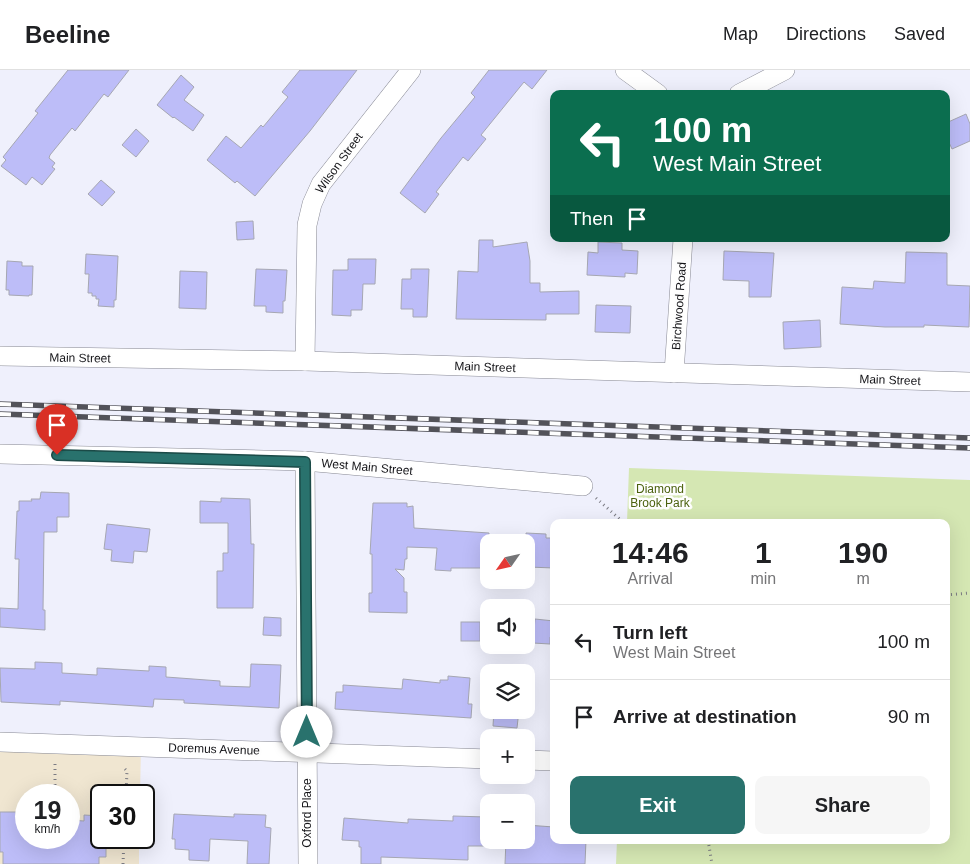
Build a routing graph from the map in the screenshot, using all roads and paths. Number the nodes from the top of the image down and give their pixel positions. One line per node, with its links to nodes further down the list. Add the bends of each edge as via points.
1 (410, 70): 8 (street, Wilson Street, via 321,184 312,204 307,225)
2 (625, 70): 4 (street)
3 (785, 70): 5 (street)
4 (652, 90)
5 (747, 90)
6 (683, 242): 9 (street, Birchwood Road)
7 (0, 356): 8 (street, Main Street)
8 (305, 361): 9 (street, Main Street)
9 (674, 373): 10 (street, Main Street)
10 (970, 382)
11 (0, 454): 12 (street, West Main Street)
12 (305, 462): 13 (street, West Main Street); 19 (street, Oxford Place)
13 (583, 486): 14 (path)
14 (621, 519)
15 (970, 593): 16 (path)
16 (950, 595)
17 (0, 742): 18 (street, Doremus Avenue)
18 (56, 744): 19 (street, Doremus Avenue); 24 (path)
19 (307, 752): 20 (street, Doremus Avenue); 29 (street, Oxford Place)
20 (480, 759)
21 (535, 760): 22 (street)
22 (550, 761)
23 (126, 769): 25 (path)
24 (55, 784)
25 (126, 784)
26 (709, 844): 30 (path)
27 (124, 849): 28 (path)
28 (123, 864)
29 (308, 864)
30 (712, 864)

